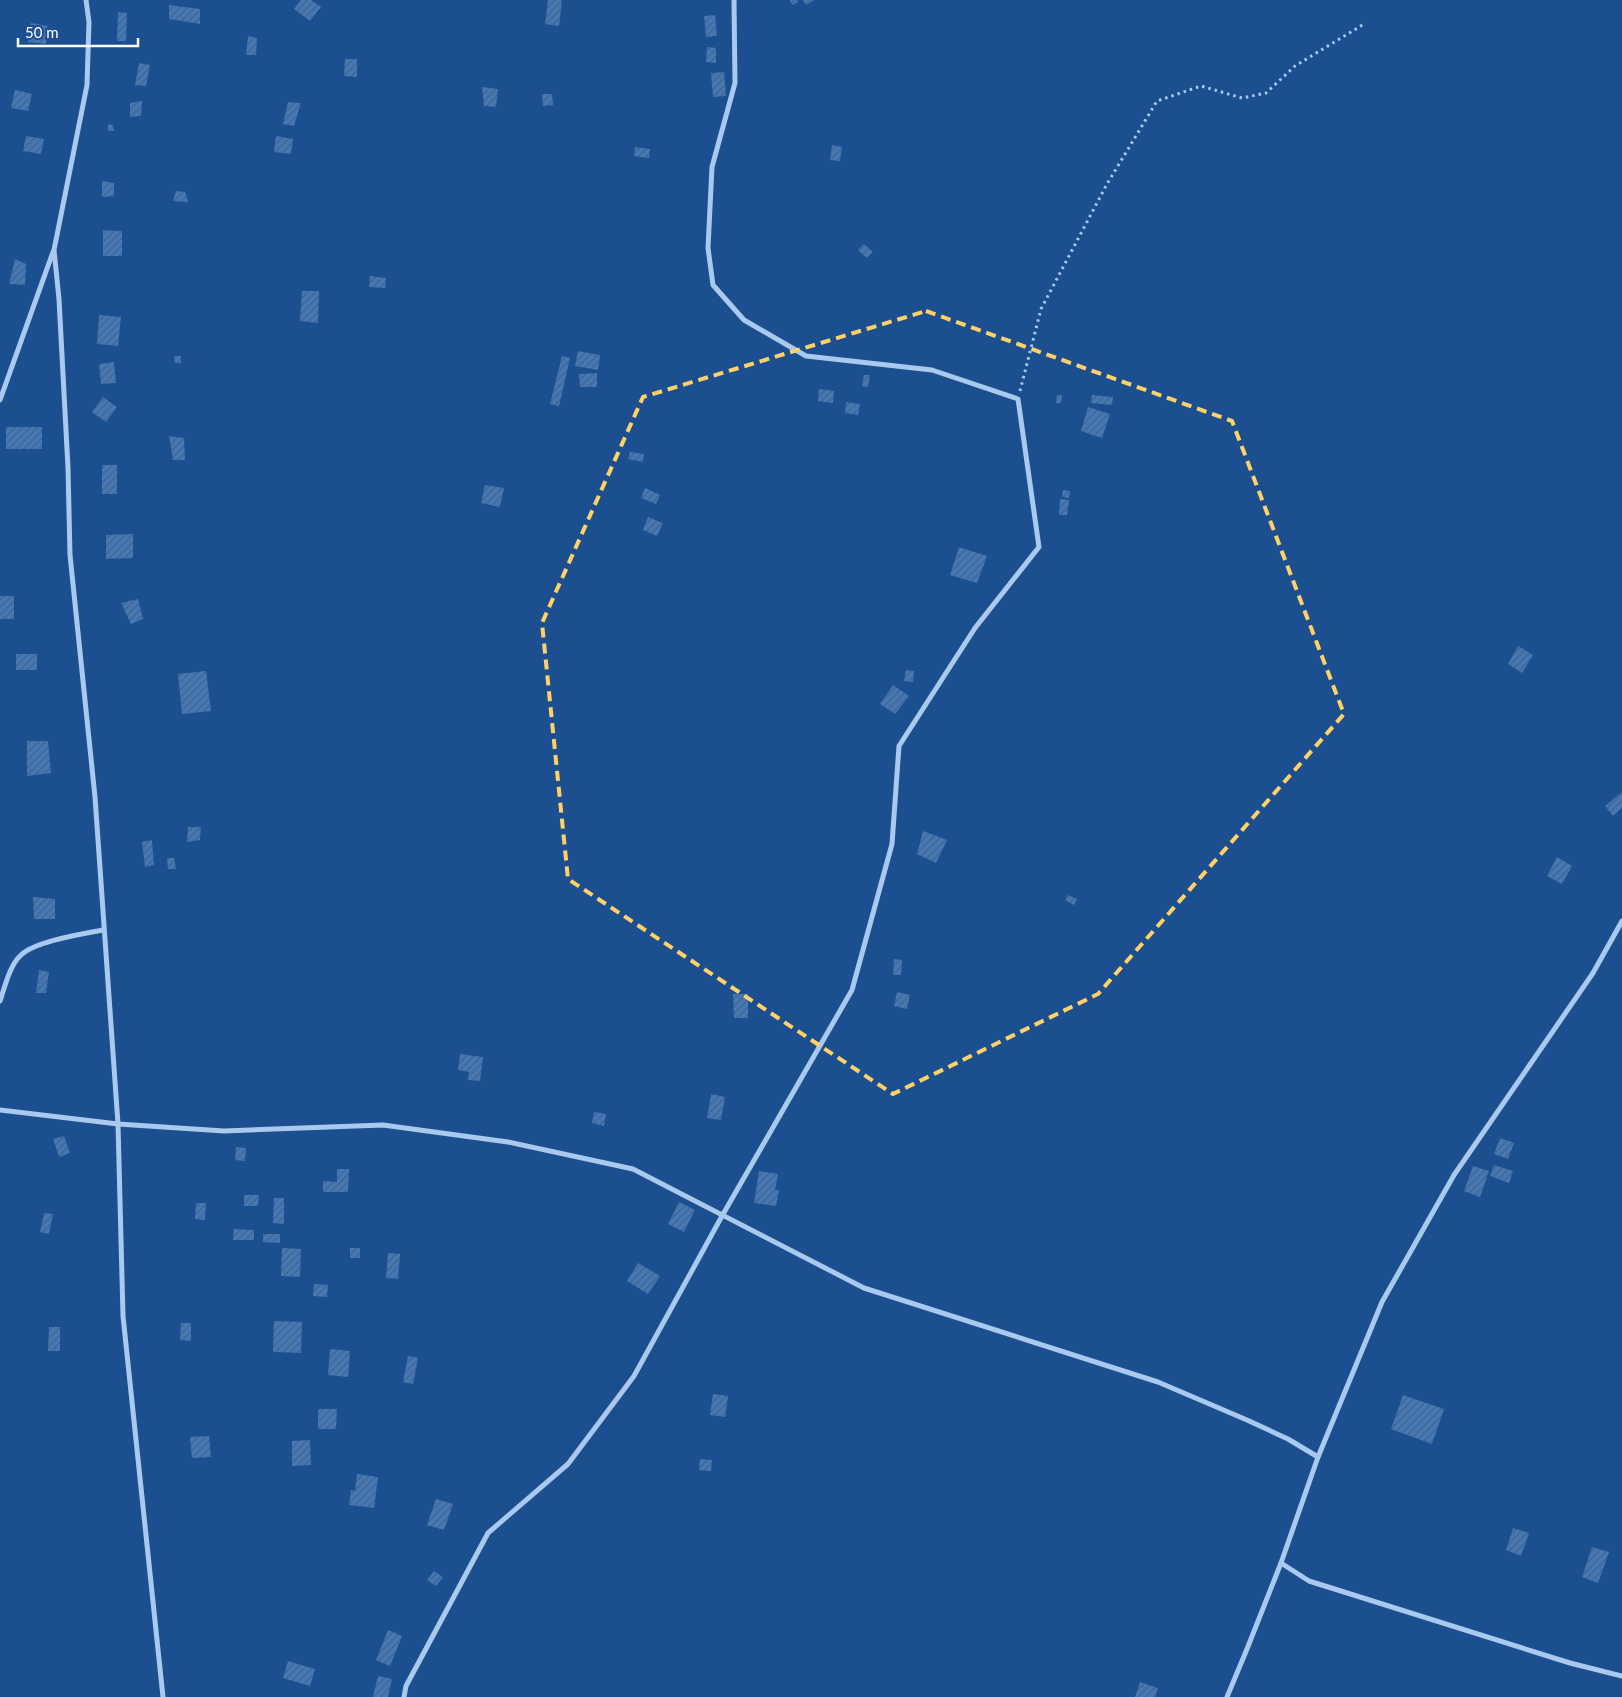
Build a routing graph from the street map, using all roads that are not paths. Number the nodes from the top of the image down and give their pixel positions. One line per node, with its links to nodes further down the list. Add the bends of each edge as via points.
1 (86, 0): 3 (street, via 89,22 87,85)
2 (734, 0): 10 (street, via 736,83 712,168 708,248 714,285 744,320 806,356 932,370 1018,399 1039,547 975,628 899,746 892,844 852,990)
3 (54, 250): 4 (street); 6 (street, via 68,468 70,555 94,797)
4 (0, 400)
5 (1622, 921): 11 (street, via 1593,973 1454,1175 1382,1302)
6 (103, 930): 7 (street, via 48,942 22,954 12,968); 9 (street)
7 (0, 1002)
8 (0, 1110): 9 (street)
9 (118, 1124): 10 (street, via 224,1131 383,1125 508,1142 633,1169); 14 (street, via 123,1316)
10 (722, 1216): 11 (street, via 864,1288 1158,1382 1288,1439); 15 (street, via 634,1376 568,1464 488,1533 406,1686)
11 (1318, 1457): 12 (street)
12 (1281, 1563): 13 (street, via 1309,1582 1570,1663); 16 (street)
13 (1622, 1676)
14 (163, 1697)
15 (404, 1697)
16 (1226, 1697)

